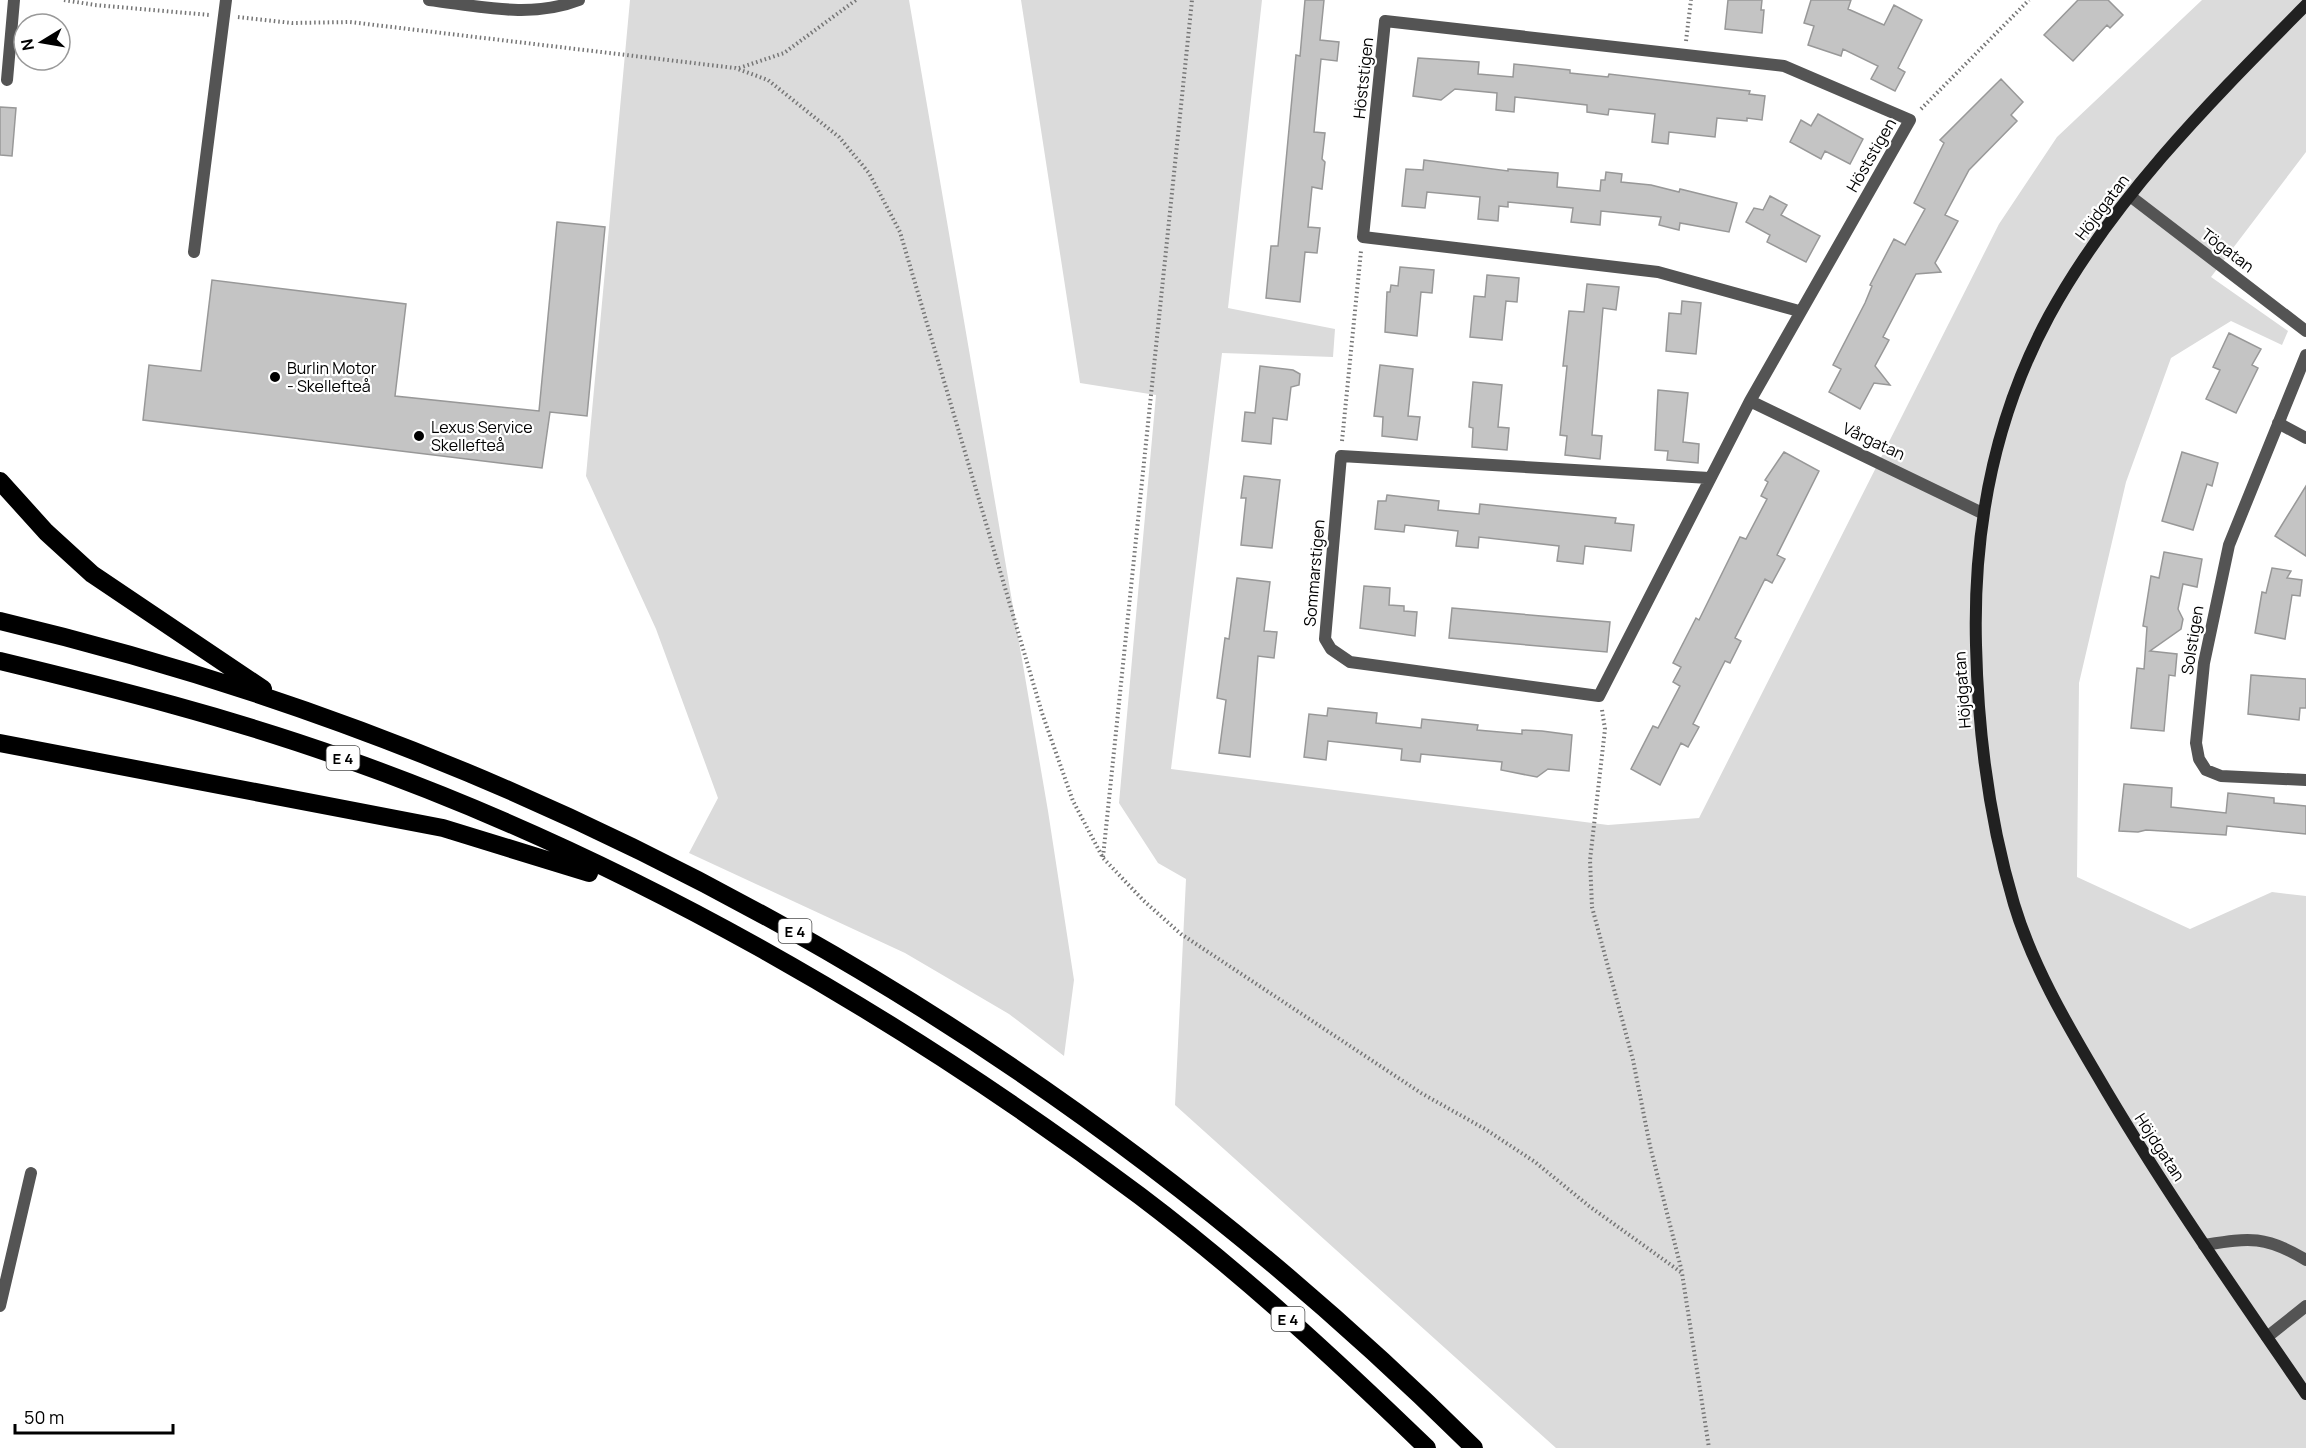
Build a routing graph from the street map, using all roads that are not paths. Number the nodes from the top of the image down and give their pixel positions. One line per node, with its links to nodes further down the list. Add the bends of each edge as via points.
1 (14, 0): 6 (street)
2 (226, 0): 8 (street)
3 (429, 0): 4 (street, via 518,11 550,9)
4 (579, 0)
5 (2306, 4): 7 (street, Höjdgatan, via 2184,131)
6 (7, 80)
7 (2130, 196): 10 (street, Tögatan); 17 (street, Höjdgatan, via 2049,316 2021,376 1997,444)
8 (194, 252)
9 (1799, 311): 9 (street, Höststigen, via 1910,120 1784,66 1385,21 1362,237 1658,272); 12 (street, Höststigen)
10 (2306, 331)
11 (2306, 355): 13 (street, Solstigen)
12 (1750, 401): 15 (street); 17 (street, Vårgatan)
13 (2278, 423): 14 (street); 22 (street, Solstigen, via 2229,544 2204,663 2196,743 2206,770 2222,776)
14 (2306, 438)
15 (1709, 478): 15 (street, Sommarstigen, via 1341,456 1325,639 1331,649 1350,662 1599,696)
16 (0, 481): 20 (highway, via 46,532 92,574)
17 (1982, 513): 25 (street, Höjdgatan, via 1974,591 1976,681 1994,824 2014,906 2077,1041 2128,1129)
18 (0, 621): 20 (highway, E 4)
19 (0, 661): 23 (highway, E 4, via 161,701 345,759 519,829)
20 (279, 699): 32 (highway, E 4, via 381,737 587,824 788,927 919,1006 1024,1073 1203,1205 1414,1389)
21 (0, 743): 23 (highway, via 443,828)
22 (2306, 780)
23 (670, 900): 31 (highway, E 4, via 895,1027 1142,1197 1286,1317)
24 (31, 1173): 27 (street)
25 (2204, 1245): 26 (street, via 2252,1238 2283,1246); 29 (street, Höjdgatan)
26 (2306, 1260)
27 (0, 1306)
28 (2306, 1306): 29 (street)
29 (2267, 1337): 30 (street, Höjdgatan)
30 (2306, 1394)
31 (1427, 1448)
32 (1474, 1448)

